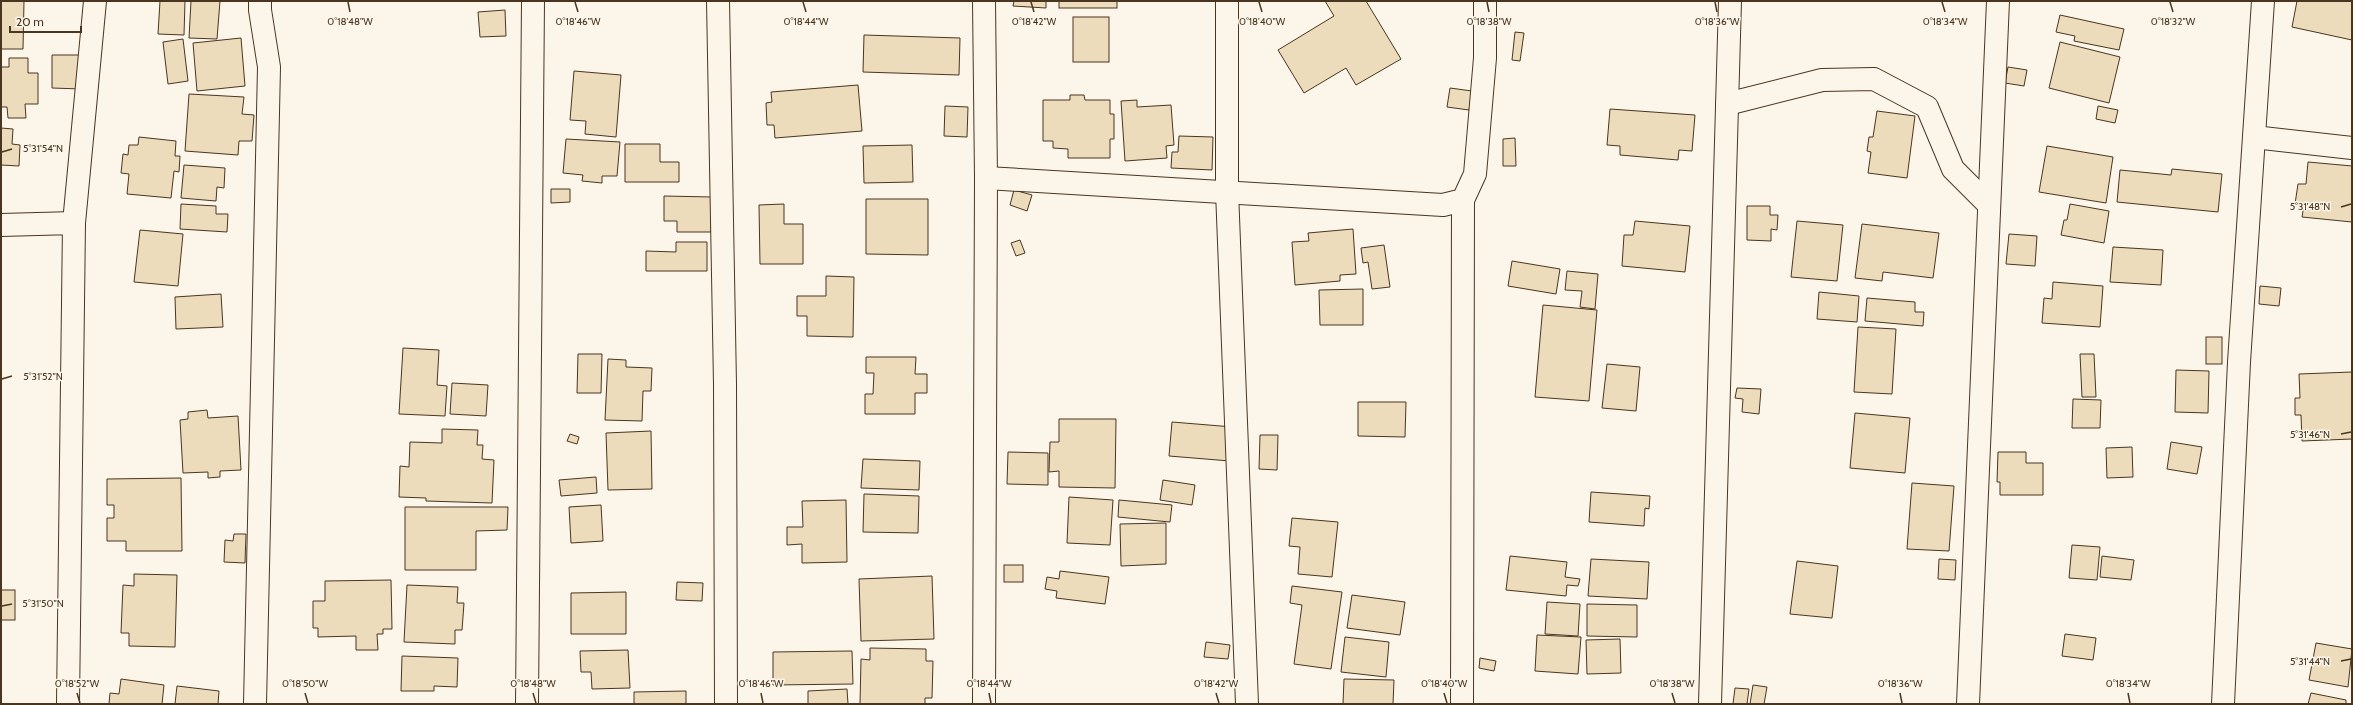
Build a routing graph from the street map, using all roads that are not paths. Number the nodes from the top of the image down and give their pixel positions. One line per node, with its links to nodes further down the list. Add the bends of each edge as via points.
1 (95, 1): 18 (street)
2 (260, 1): 21 (street, via 269,67)
3 (533, 1): 22 (street)
4 (718, 1): 23 (street, via 725,384)
5 (984, 1): 14 (street)
6 (1227, 1): 15 (street)
7 (1485, 1): 16 (street, via 1485,58 1475,174)
8 (1730, 1): 11 (street)
9 (1998, 1): 17 (street)
10 (2263, 1): 12 (street)
11 (1727, 104): 17 (street, via 1822,80 1874,79 1927,107 1953,169); 27 (street)
12 (2254, 137): 13 (street); 29 (street, via 2239,362)
13 (2352, 148)
14 (986, 178): 15 (street); 24 (street)
15 (1228, 190): 16 (street, via 1442,205); 25 (street)
16 (1463, 200): 26 (street)
17 (1989, 205): 28 (street)
18 (74, 223): 19 (street); 20 (street)
19 (1, 225)
20 (68, 704)
21 (255, 704)
22 (527, 704)
23 (726, 704)
24 (984, 704)
25 (1247, 704)
26 (1462, 704)
27 (1710, 704)
28 (1968, 704)
29 (2223, 704)

